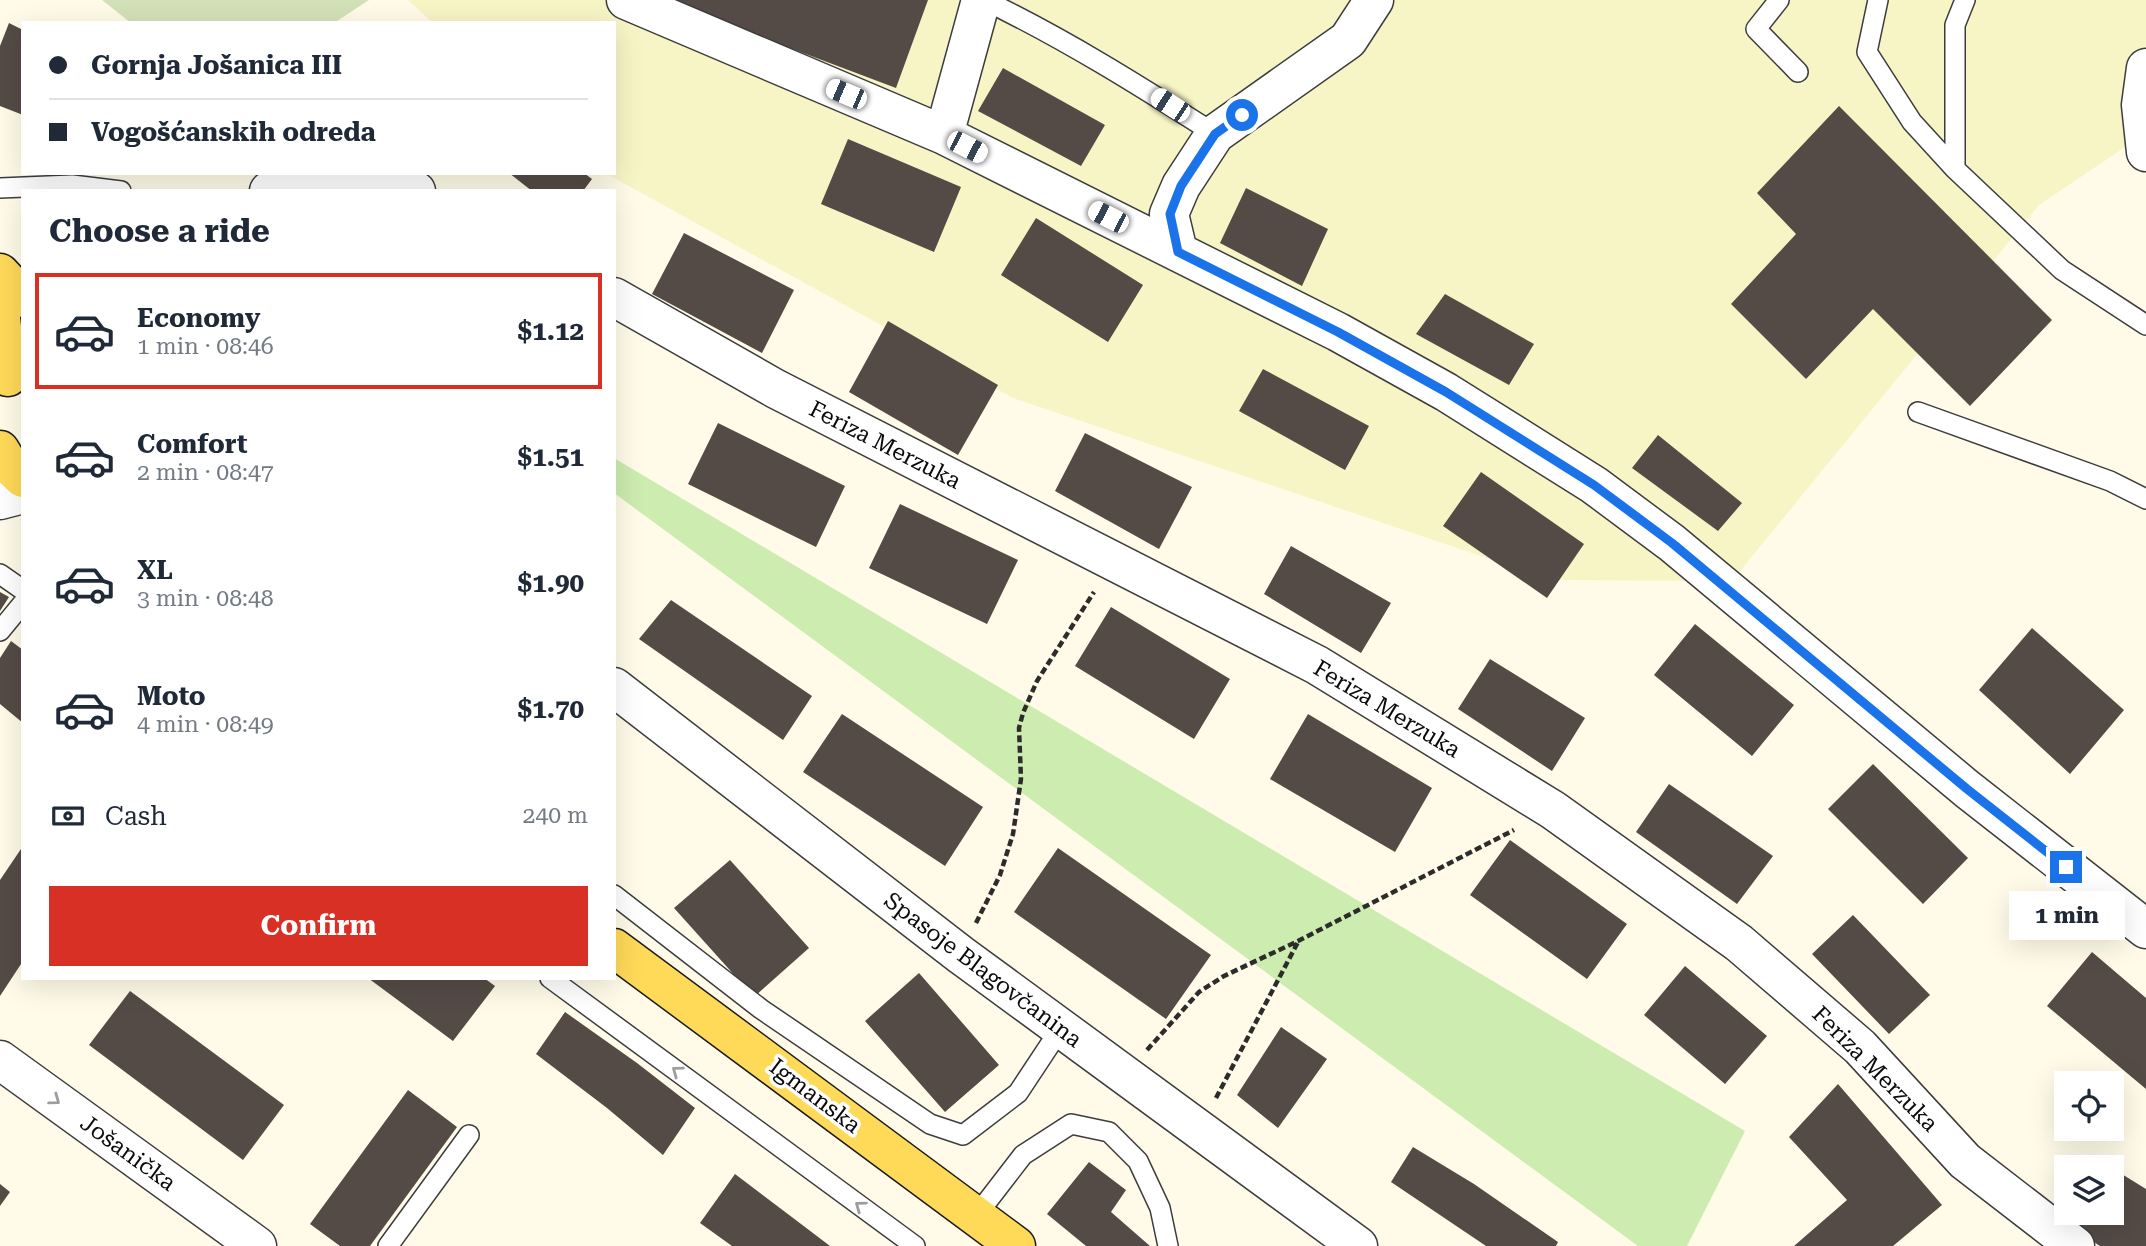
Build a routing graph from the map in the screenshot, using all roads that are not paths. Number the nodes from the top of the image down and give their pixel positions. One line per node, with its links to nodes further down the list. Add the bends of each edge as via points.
1 (626, 0): 10 (street)
2 (983, 0): 9 (lane, via 1053,35); 10 (street)
3 (1374, 0): 9 (street, via 1348,40)
4 (1779, 0): 8 (lane, via 1756,29)
5 (1878, 0): 12 (lane, via 1867,52 1912,122)
6 (1965, 0): 12 (lane, via 1955,25)
7 (2146, 68): 11 (street, via 2141,105)
8 (1798, 72)
9 (1215, 134): 17 (street, via 1181,186 1170,214)
10 (944, 135): 17 (street)
11 (2146, 152)
12 (1955, 169): 22 (lane, via 2062,270)
13 (0, 188): 14 (lane, via 72,185)
14 (105, 189)
15 (272, 189): 16 (street, via 311,180)
16 (397, 189)
17 (1178, 252): 36 (street, via 1422,378 1594,485 1672,543 1967,789)
18 (0, 273): 19 (main road)
19 (21, 296)
20 (616, 298): 49 (street, Feriza Merzuka, via 776,389 1317,665 1553,810 1740,943 1860,1047 1965,1161)
21 (0, 310): 23 (main road)
22 (2146, 325)
23 (10, 377)
24 (1918, 412): 28 (lane, via 2110,481)
25 (0, 450): 26 (main road)
26 (21, 476)
27 (21, 495): 29 (street)
28 (2146, 499)
29 (0, 500)
30 (0, 574): 31 (lane)
31 (21, 589)
32 (21, 605): 33 (lane)
33 (0, 631)
34 (616, 689): 39 (street, Spasoje Blagovčanina)
35 (616, 897): 39 (lane, via 761,1009 930,1124 963,1135 1018,1093)
36 (2146, 929)
37 (616, 949): 42 (main road, Igmanska)
38 (553, 980): 45 (lane, one-way to 38)
39 (1061, 1028): 48 (street, Spasoje Blagovčanina)
40 (0, 1060): 43 (street, Jošanička, one-way to 43)
41 (469, 1135): 44 (lane)
42 (976, 1216): 46 (main road, Igmanska); 47 (lane, via 1023,1155 1071,1124 1109,1132 1138,1161 1160,1208)
43 (257, 1246)
44 (388, 1246)
45 (915, 1246)
46 (1016, 1246)
47 (1168, 1246)
48 (1358, 1246)
49 (2075, 1246)

